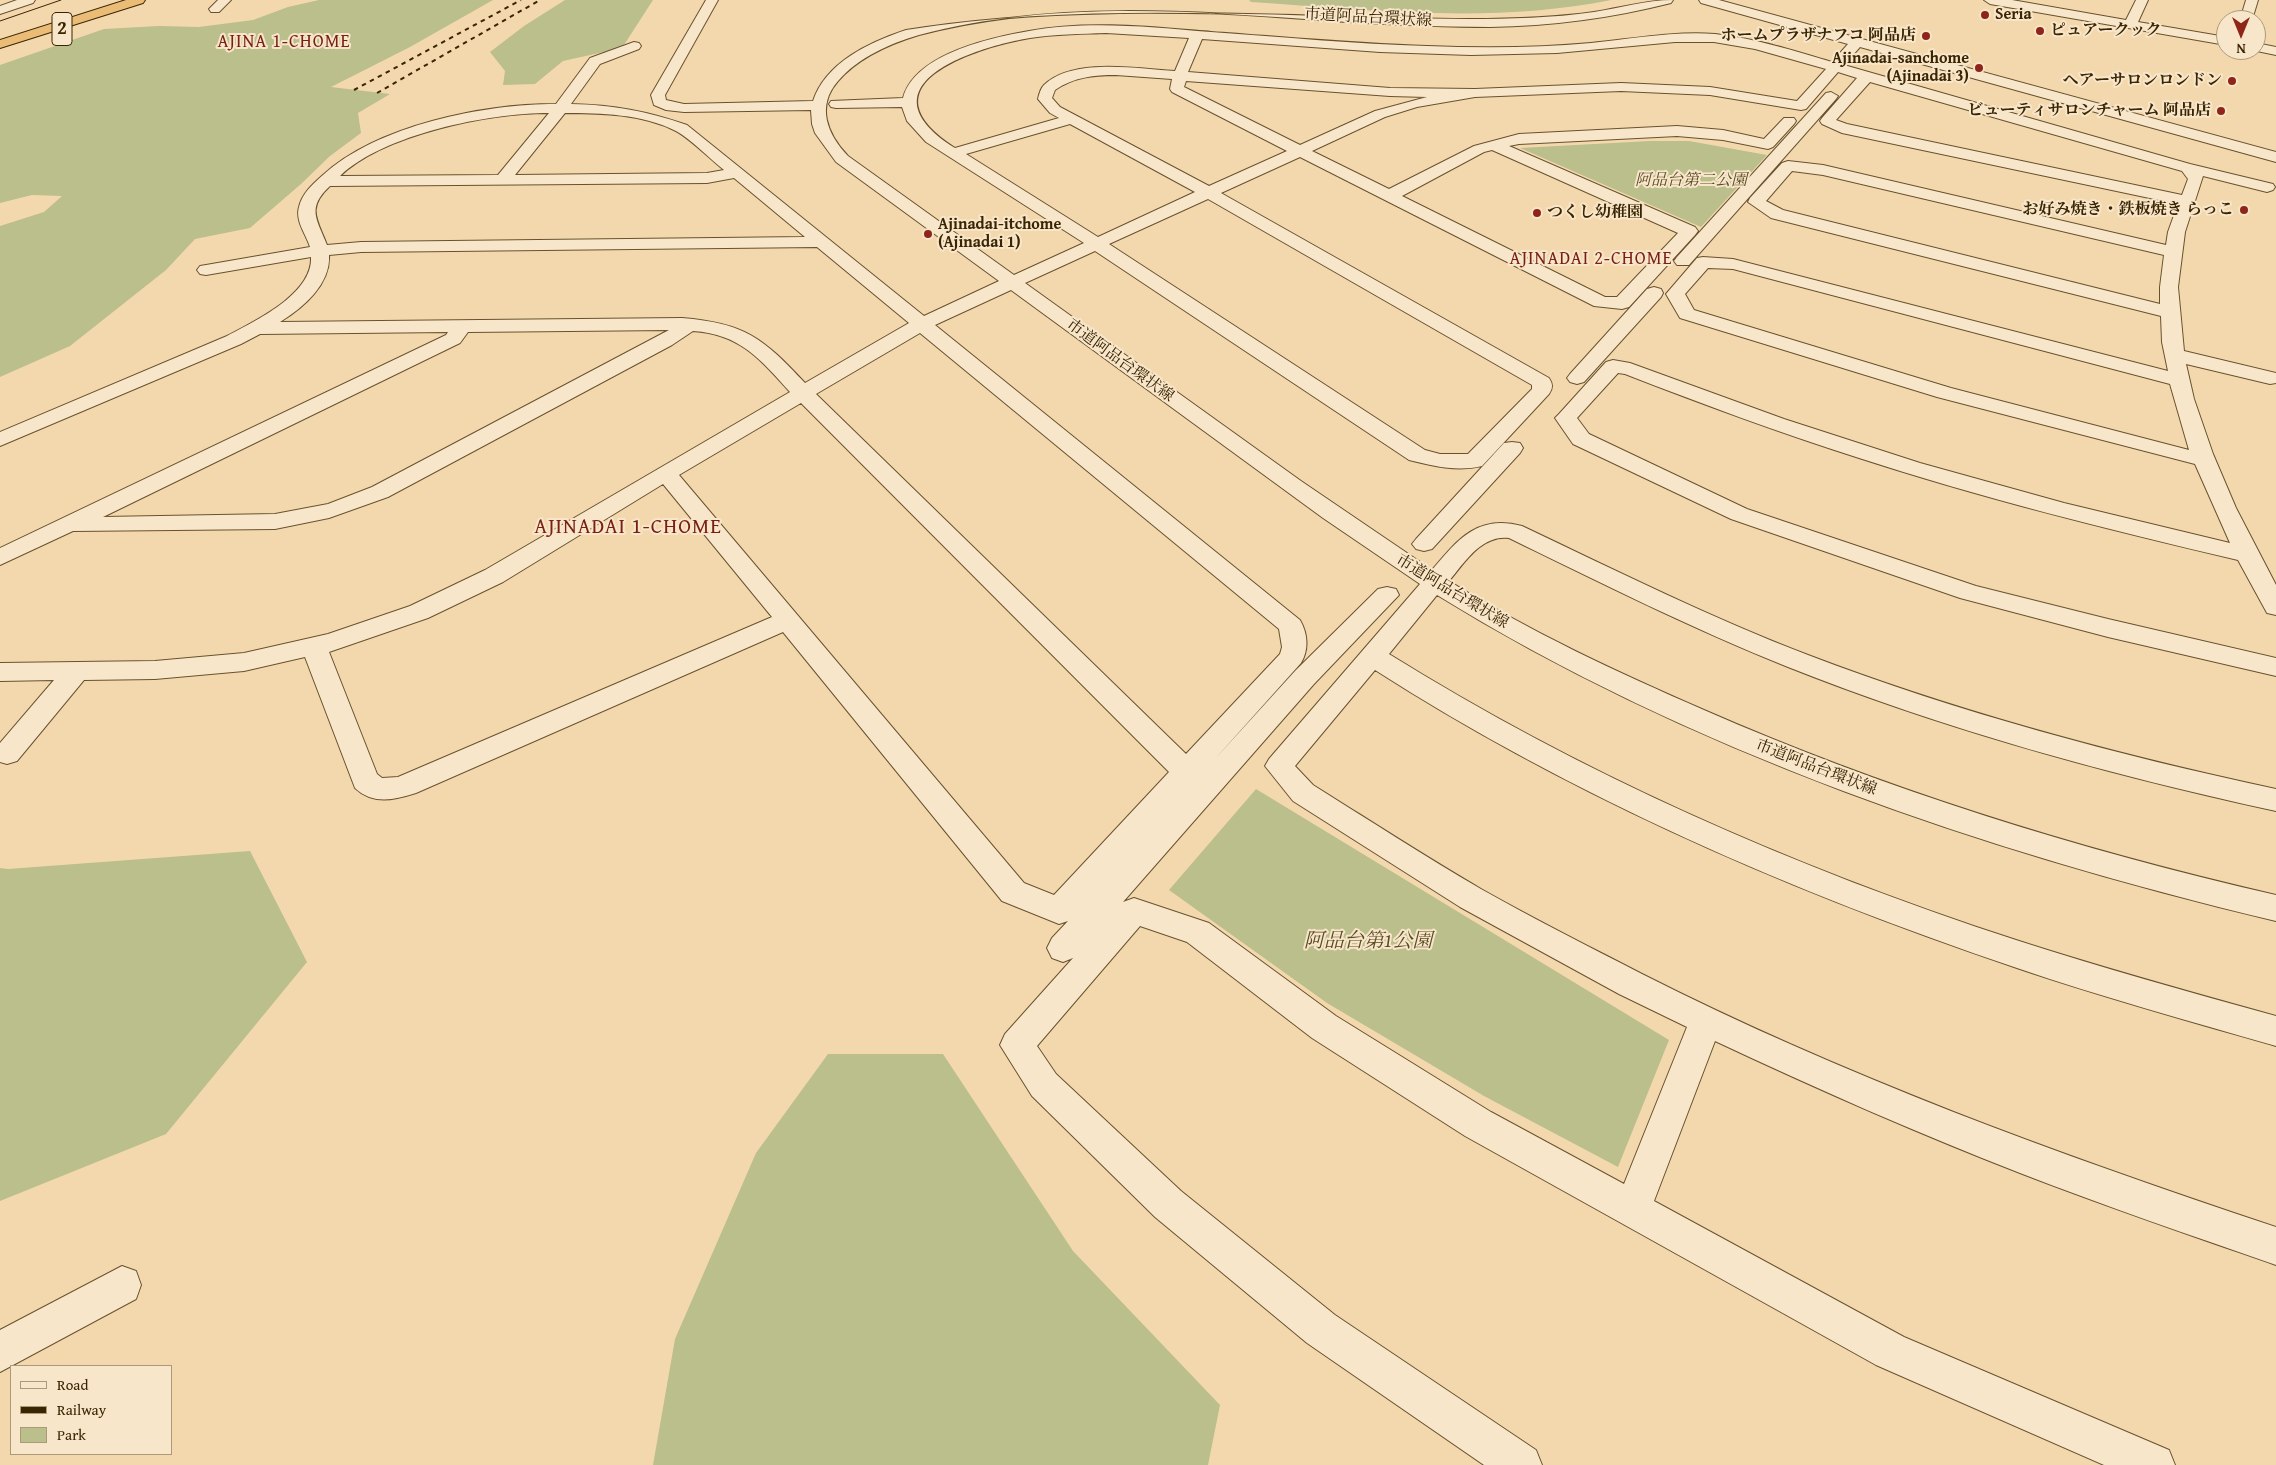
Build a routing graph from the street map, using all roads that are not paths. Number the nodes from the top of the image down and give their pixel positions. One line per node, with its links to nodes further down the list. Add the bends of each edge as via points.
1 (29, 0): 15 (street)
2 (105, 0): 13 (highway, 2)
3 (139, 0): 12 (highway, 2)
4 (226, 0): 14 (street)
5 (712, 0): 33 (street, via 658,95 659,102 684,108)
6 (1667, 0): 10 (street, 市道阿品台環状線, via 1589,16 1488,23 1400,21 1120,3)
7 (1705, 0): 23 (street)
8 (1990, 0): 11 (street)
9 (2142, 0): 17 (street)
10 (1025, 3): 33 (street, 市道阿品台環状線, via 948,21 887,41 842,68 824,90)
11 (2029, 3): 17 (street)
12 (124, 6): 24 (highway, 2); 26 (highway, 2)
13 (81, 8): 18 (highway, 2); 20 (highway, 2)
14 (216, 9)
15 (0, 10)
16 (1236, 15): 21 (street)
17 (2130, 24): 22 (street)
18 (0, 33)
19 (1197, 35): 21 (street); 28 (street); 32 (street, via 1094,30 1005,40 966,52 931,70 919,80)
20 (0, 37)
21 (1222, 37): 27 (street, via 1377,48 1486,51 1574,48 1699,36 1743,42)
22 (2216, 40)
23 (1857, 42): 27 (street); 41 (street)
24 (0, 44)
25 (634, 46): 35 (street, via 594,61)
26 (0, 50)
27 (1834, 68): 29 (street); 34 (street)
28 (1180, 75): 30 (street); 37 (street, via 1102,71 1064,79 1049,88 1045,99 1055,110); 39 (street, via 1177,89)
29 (1859, 75): 42 (street); 49 (street, via 1827,121 1852,130); 64 (street)
30 (1390, 92): 31 (street); 36 (street)
31 (1475, 93): 34 (street, via 1660,87 1740,95); 36 (street)
32 (908, 102): 33 (street); 40 (street, via 910,116 918,128)
33 (827, 105): 55 (street, 市道阿品台環状線, via 818,124 822,136 842,159)
34 (1801, 106): 38 (street, via 1768,144 1707,133 1662,131 1542,137)
35 (562, 107): 43 (street, via 620,110 666,121 682,128); 44 (street); 45 (street, via 499,112 426,128 364,153)
36 (1398, 108): 39 (street)
37 (1072, 119): 40 (street); 47 (street)
38 (1493, 144): 48 (street); 48 (street, via 1689,231 1622,303 1601,302)
39 (1300, 151): 47 (street); 48 (street)
40 (953, 153): 51 (street)
41 (2276, 157)
42 (2188, 168): 46 (street); 49 (street, via 2196,178)
43 (737, 173): 44 (street, via 707,178); 50 (street)
44 (502, 180): 45 (street)
45 (324, 181): 52 (street, via 306,209 308,225)
46 (2267, 187)
47 (1209, 193): 51 (street); 51 (street, via 1542,382 1542,390 1474,461 1439,462 1418,455)
48 (1389, 196)
49 (2185, 201): 53 (street)
50 (821, 242): 52 (street); 58 (street)
51 (1097, 244): 55 (street)
52 (320, 250): 54 (street); 60 (street, via 319,270 307,290 283,312)
53 (2172, 252): 56 (street); 56 (street, via 1814,169 1788,166 1756,202 1777,214)
54 (206, 270)
55 (1011, 282): 58 (street); 76 (street, 市道阿品台環状線, via 1347,525)
56 (2169, 312): 61 (street)
57 (690, 324): 59 (street); 65 (street, via 723,328 748,338); 72 (street, via 665,341 380,492 334,511 284,522)
58 (921, 324): 65 (street); 86 (street, via 1290,626 1295,648 1292,657)
59 (462, 327): 60 (street); 72 (street, via 453,338)
60 (257, 328): 67 (street)
61 (2174, 355): 62 (street); 63 (street)
62 (2270, 378)
63 (2180, 380): 70 (street); 70 (street, via 1734,264 1703,262 1675,294 1687,314 1759,337 1978,402)
64 (1566, 391)
65 (803, 393): 71 (street); 86 (street)
66 (0, 417): 67 (street)
67 (19, 432): 69 (street)
68 (1525, 434): 73 (street)
69 (0, 440)
70 (2204, 460): 74 (street)
71 (666, 473): 79 (street); 80 (street, via 471,589 391,623)
72 (67, 524): 75 (street)
73 (1424, 544)
74 (2248, 555): 78 (street); 82 (street, via 2094,518 1937,475 1752,415 1630,369 1613,366 1566,418 1581,439 1739,514 1969,592)
75 (0, 557)
76 (1434, 583): 81 (street); 87 (street, via 1479,534 1496,529 1514,531 1667,606 1781,654 1930,708 2079,754); 88 (street, 市道阿品台環状線, via 1607,678 1733,735 1816,768 1912,804 2060,852)
77 (1388, 595): 89 (street, via 1305,677)
78 (2276, 607)
79 (788, 620): 80 (street, via 406,785 380,790 365,780); 86 (street, via 1013,892 1059,911)
80 (314, 647): 83 (street, via 244,662 184,669)
81 (1373, 656): 90 (street, via 1279,766 1302,793 1471,898 1557,946); 91 (street, via 1464,712 1553,759 1690,825 1850,894 2016,954)
82 (2276, 667)
83 (77, 671): 84 (street); 85 (street)
84 (0, 672)
85 (7, 754)
86 (1186, 772)
87 (2276, 800)
88 (2276, 908)
89 (1063, 948)
90 (1706, 1021): 92 (street); 93 (street, via 1815,1071 2020,1156)
91 (2276, 1030)
92 (1632, 1210): 96 (street, via 1478,1124 1332,1032 1198,932 1134,911 1017,1045 1044,1085 1175,1210 1321,1329); 97 (street, via 1890,1352)
93 (2276, 1246)
94 (122, 1285): 95 (street)
95 (0, 1352)
96 (1522, 1465)
97 (2154, 1465)

